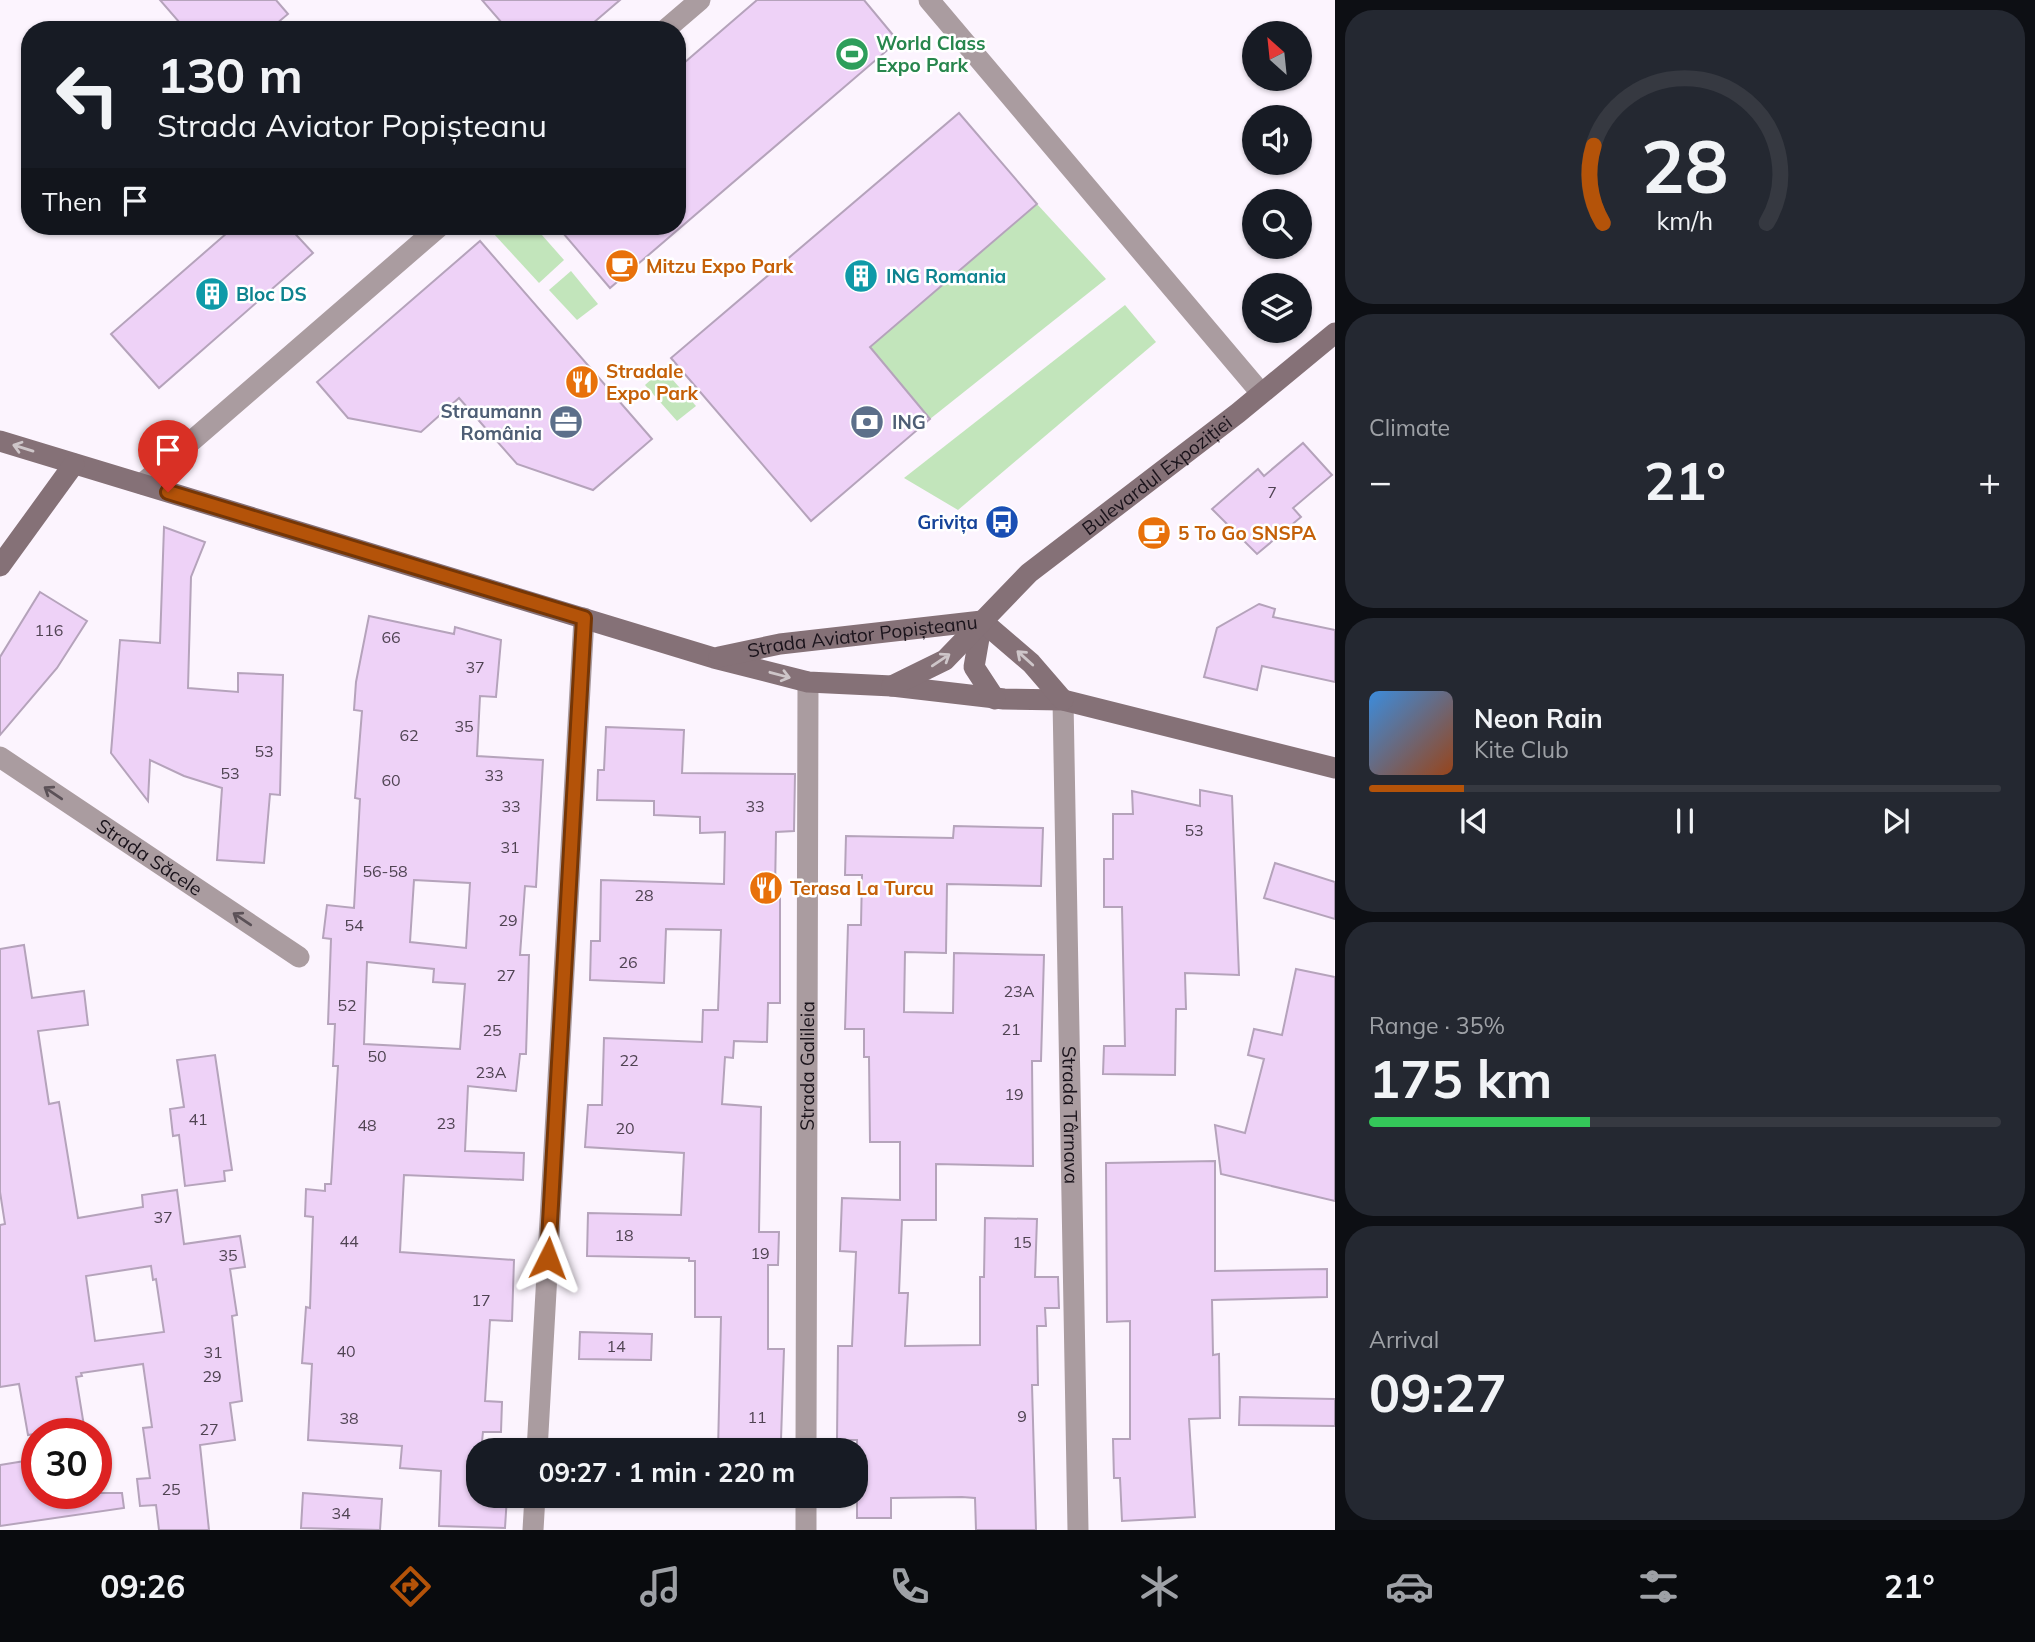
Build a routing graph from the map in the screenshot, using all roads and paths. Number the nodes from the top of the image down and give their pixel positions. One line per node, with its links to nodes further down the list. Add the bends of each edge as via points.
1 (699, 0): 3 (street)
2 (929, 0): 6 (street)
3 (675, 21)
4 (430, 235): 9 (street)
5 (1335, 333): 6 (street, Bulevardul Expoziției)
6 (1261, 393): 12 (street, Bulevardul Expoziției, via 1029,573)
7 (0, 441): 8 (street, Strada Aviator Popișteanu, one-way to 7)
8 (74, 464): 9 (street, Strada Aviator Popișteanu); 10 (street)
9 (142, 484): 11 (street, Strada Aviator Popișteanu)
10 (0, 566)
11 (584, 618): 13 (street, Strada Aviator Popișteanu); 21 (street)
12 (982, 621): 13 (street, Strada Aviator Popișteanu, via 780,644); 15 (street, Bulevardul Expoziției, one-way to 12, via 945,660); 16 (street, via 974,667); 17 (street, Strada Aviator Popișteanu, one-way to 12, via 1031,663)
13 (714, 658): 14 (street, Strada Aviator Popișteanu, one-way to 14)
14 (808, 682): 15 (street, Strada Aviator Popișteanu); 22 (street, Strada Galileia)
15 (892, 686): 16 (street, Strada Aviator Popișteanu)
16 (995, 699): 17 (street, Strada Aviator Popișteanu)
17 (1063, 700): 19 (street, Strada Aviator Popișteanu); 27 (street, Strada Târnava)
18 (0, 757): 20 (street, Strada Săcele, one-way to 18)
19 (1335, 768)
20 (299, 957)
21 (538, 1438)
22 (806, 1438)
23 (534, 1508): 25 (street)
24 (806, 1508): 26 (street)
25 (533, 1530)
26 (806, 1530)
27 (1078, 1530)

